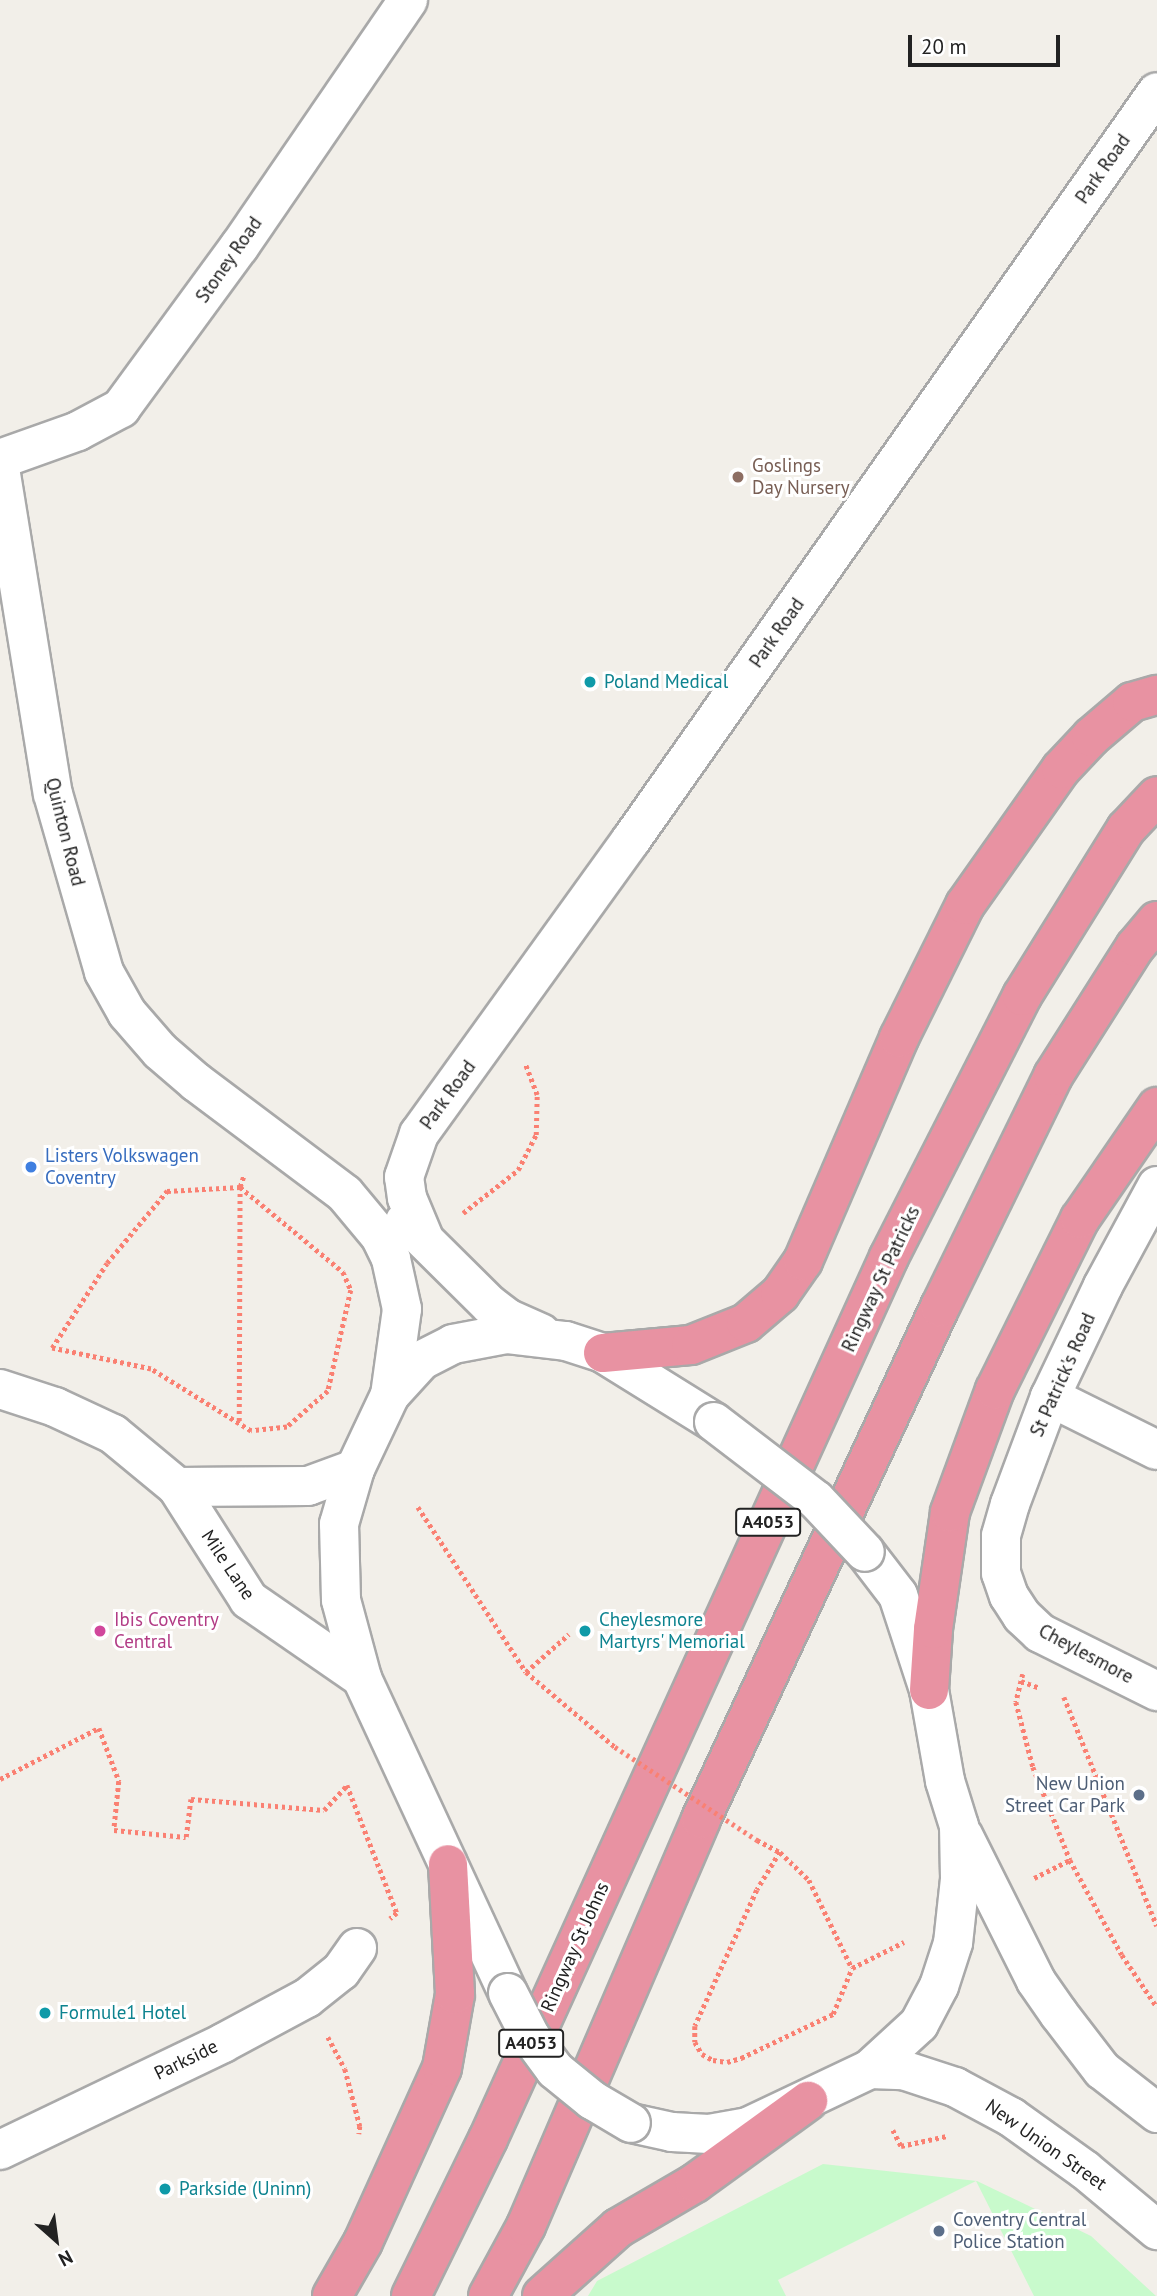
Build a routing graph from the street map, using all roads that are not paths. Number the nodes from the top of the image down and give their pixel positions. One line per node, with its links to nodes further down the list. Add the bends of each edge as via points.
1 (408, 0): 3 (street, Stoney Road, via 239,247 121,408 78,431)
2 (1157, 92): 10 (street, Park Road, via 502,1023 419,1134)
3 (0, 459)
4 (0, 468): 9 (street, Quinton Road, via 53,794 104,972 127,1013 160,1051)
5 (1157, 695): 14 (highway, via 1132,702 1061,769 965,905 899,1038 803,1261 780,1294 746,1323 691,1345)
6 (1157, 796): 25 (highway, Ringway St Patricks / A4053, via 1126,829 1022,996 889,1257)
7 (1157, 921): 36 (highway, A4053, via 1135,947 1054,1076 940,1307 701,1819 526,2226)
8 (1157, 1107): 23 (highway, via 1080,1219 995,1390 950,1512)
9 (259, 1130): 12 (street, Quinton Road, via 386,1204); 16 (street, Quinton Road, via 345,1194 372,1225 391,1259 402,1309)
10 (404, 1177): 12 (street, Quinton Road)
11 (1157, 1186): 17 (street, St Patrick's Road, via 1102,1286)
12 (423, 1237): 13 (street, Quinton Road, via 508,1318)
13 (566, 1341): 14 (street); 16 (street, via 506,1335 453,1344 422,1360)
14 (603, 1353): 23 (street, bridge, via 714,1422 816,1500 898,1595)
15 (0, 1389): 20 (street, Mile Lane, via 55,1407 113,1434)
16 (390, 1395): 19 (street, New Union Street)
17 (1050, 1397): 18 (street); 21 (street, St Patrick's Road, via 1001,1536)
18 (1157, 1450)
19 (355, 1469): 20 (street, via 308,1486); 22 (street, New Union Street, via 339,1524 341,1600)
20 (177, 1487): 22 (street, Mile Lane, via 249,1600)
21 (1001, 1573): 24 (street, Cheylesmore, via 1009,1596 1040,1633)
22 (362, 1678): 27 (street, New Union Street)
23 (929, 1690): 26 (street, via 945,1781)
24 (1157, 1691)
25 (648, 1787): 35 (highway, Ringway St Johns / A4053, via 488,2139)
26 (959, 1826): 29 (street, via 960,1879 953,1942 939,1986 919,2024); 31 (street, via 1036,1981 1102,2070)
27 (449, 1864): 30 (street, New Union Street, bridge, via 530,2036 555,2070 592,2100 631,2123 709,2134 748,2127); 34 (highway, via 455,1994 442,2068 363,2242)
28 (356, 1948): 32 (street, Parkside, via 341,1971 307,1998)
29 (870, 2070): 30 (street, New Union Street); 33 (street, New Union Street, via 903,2070 933,2078 985,2101 1085,2170)
30 (808, 2101): 37 (highway, via 695,2183 618,2228)
31 (1157, 2113)
32 (0, 2150)
33 (1157, 2230)
34 (332, 2296)
35 (411, 2296)
36 (488, 2296)
37 (542, 2296)

